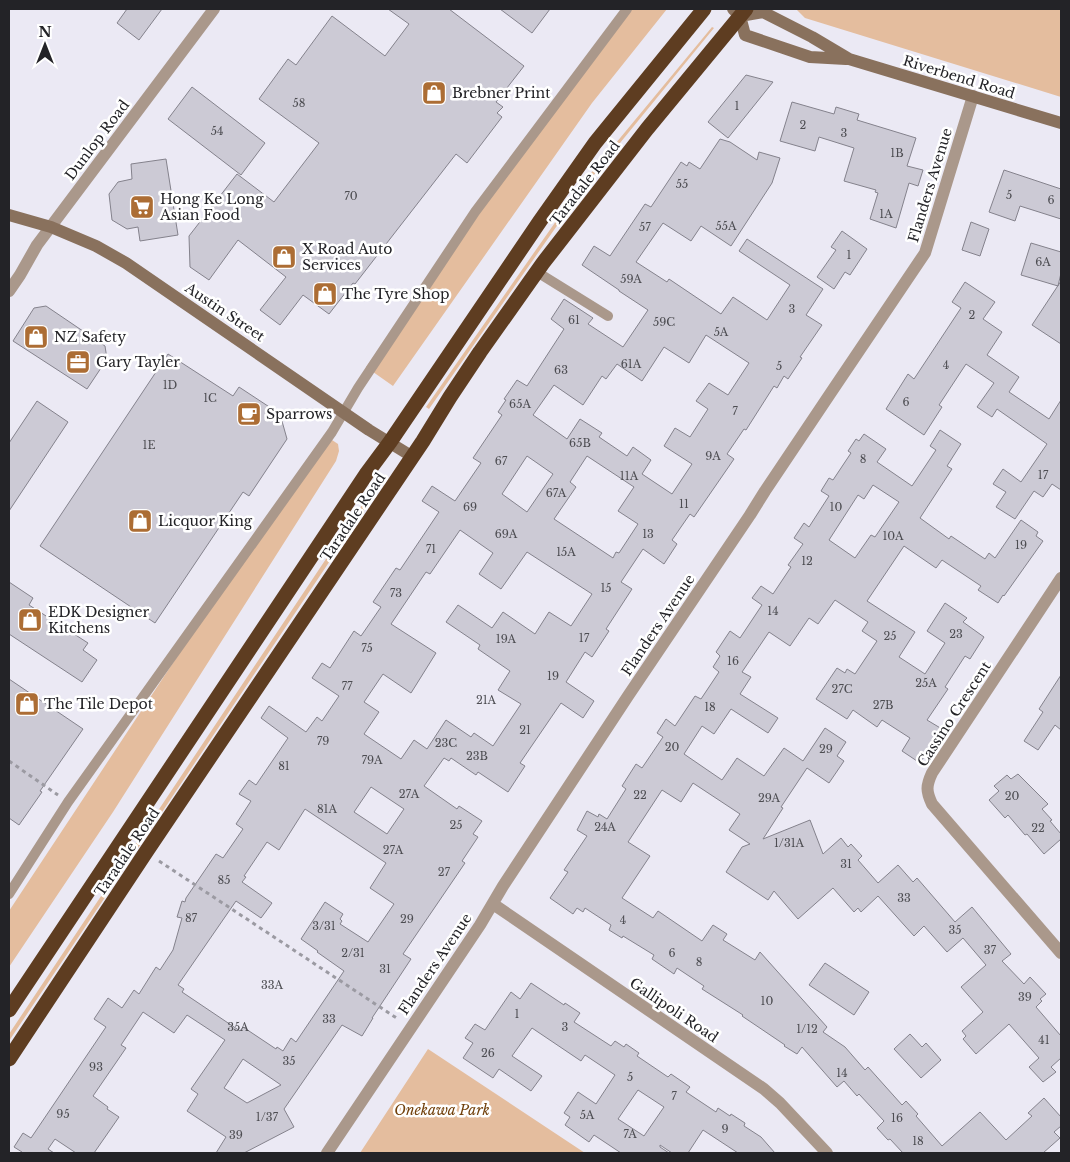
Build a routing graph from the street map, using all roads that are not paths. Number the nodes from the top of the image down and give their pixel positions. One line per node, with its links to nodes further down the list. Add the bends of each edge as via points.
1 (214, 9): 9 (street, Dunlop Road)
2 (627, 9): 13 (lane, via 475,212)
3 (704, 9): 14 (highway, Taradale Road, via 595,143)
4 (740, 11): 5 (main road, Riverbend Road, via 763,12); 5 (main road, Riverbend Road, via 745,35 810,57); 10 (highway, Taradale Road)
5 (849, 59): 6 (main road, Riverbend Road)
6 (973, 96): 7 (main road, Riverbend Road); 18 (street, Flanders Avenue, via 925,253 628,696)
7 (1061, 123)
8 (9, 215): 9 (main road, Austin Street)
9 (51, 227): 11 (street, Dunlop Road); 13 (main road, Austin Street, via 126,263)
10 (537, 272): 12 (lane); 15 (highway, Taradale Road, via 480,352)
11 (9, 291)
12 (608, 316)
13 (344, 412): 14 (main road, Austin Street); 17 (lane, via 68,802)
14 (390, 442): 15 (main road, Austin Street); 20 (highway, Taradale Road)
15 (413, 457): 21 (highway, Taradale Road)
16 (1061, 578): 19 (street, Cassino Crescent, via 927,783 932,804)
17 (9, 894)
18 (493, 904): 22 (street, Flanders Avenue); 23 (street, Gallipoli Road, via 764,1089)
19 (1061, 952)
20 (9, 1010)
21 (9, 1059)
22 (327, 1153)
23 (827, 1153)

